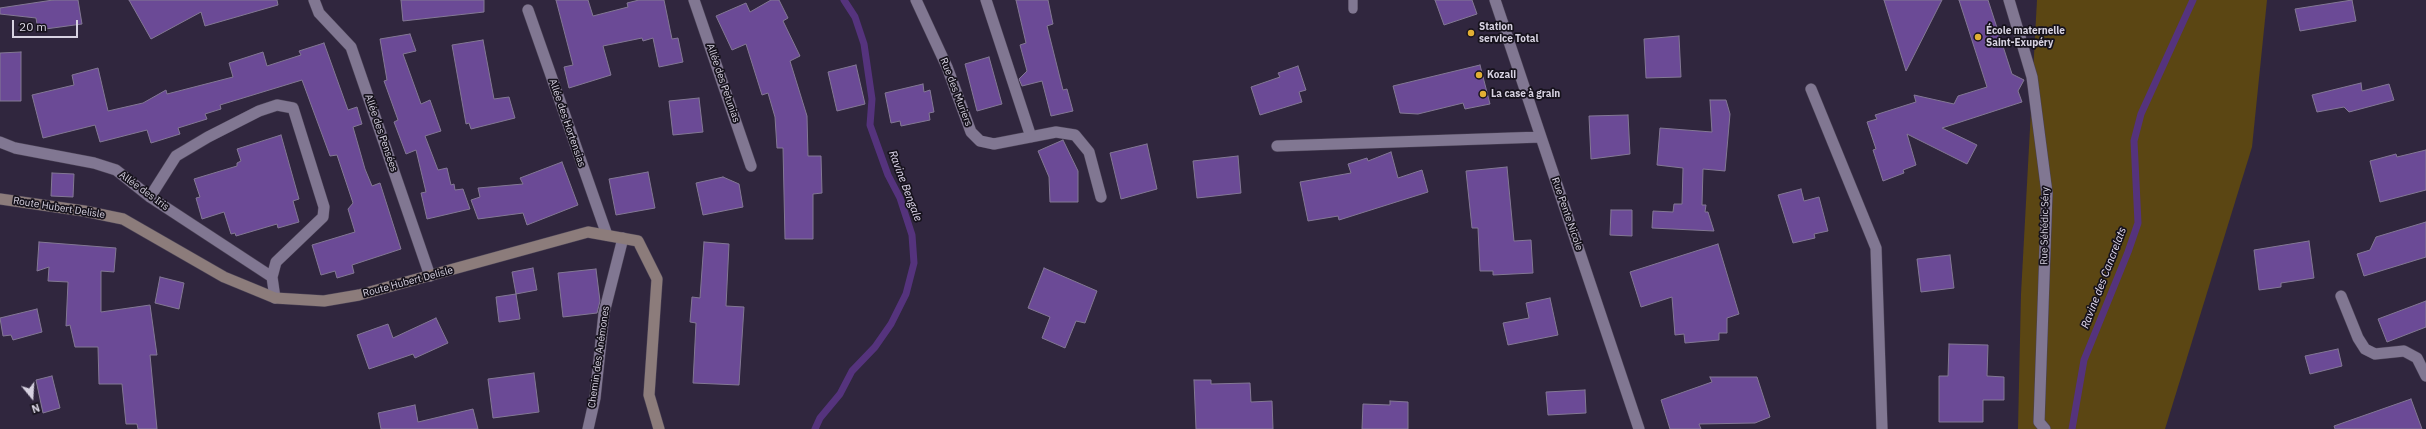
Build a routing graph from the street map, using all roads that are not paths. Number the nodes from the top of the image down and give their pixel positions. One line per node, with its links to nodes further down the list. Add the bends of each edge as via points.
1 (314, 0): 19 (street, Allée des Pensées, via 318,14 351,47)
2 (694, 0): 13 (street, Allée des Petunias)
3 (916, 0): 10 (street, Rue des Muriers, via 947,67 971,132 980,141 994,144)
4 (986, 0): 10 (street)
5 (1495, 0): 9 (street, Rue Pente Nicole)
6 (2009, 0): 28 (street, Rue Séhédic Séry, via 2032,77 2047,193 2039,422)
7 (528, 10): 17 (street, Allée des Hortensias)
8 (1811, 90): 27 (street, via 1876,248)
9 (1541, 137): 12 (street); 26 (street, Rue Pente Nicole)
10 (1031, 138): 15 (street, Rue des Muriers, via 1056,132 1076,135 1089,152)
11 (0, 142): 14 (street, Allée des Iris, via 15,148 94,163 116,170 132,180)
12 (1277, 146)
13 (751, 166)
14 (150, 197): 20 (street, Allée des Iris); 20 (street, via 176,156 259,111 277,105 293,108 324,208 323,217 280,257)
15 (1101, 197)
16 (0, 199): 22 (main road, Route Hubert Delisle, via 123,219 224,277)
17 (607, 235): 18 (main road, Route Hubert Delisle); 19 (main road, Route Hubert Delisle, via 588,232)
18 (623, 238): 24 (street, Chemin des Anémones, via 604,312 595,398); 25 (main road, Route Hubert Delisle, via 638,241 658,279 649,395)
19 (430, 276): 22 (main road, Route Hubert Delisle, via 359,295 324,301)
20 (272, 277): 22 (street)
21 (2341, 296): 23 (street, via 2365,349 2375,354 2404,351 2417,358)
22 (275, 298)
23 (2426, 376)
24 (588, 429)
25 (659, 429)
26 (1639, 429)
27 (1882, 429)
28 (2045, 429)

